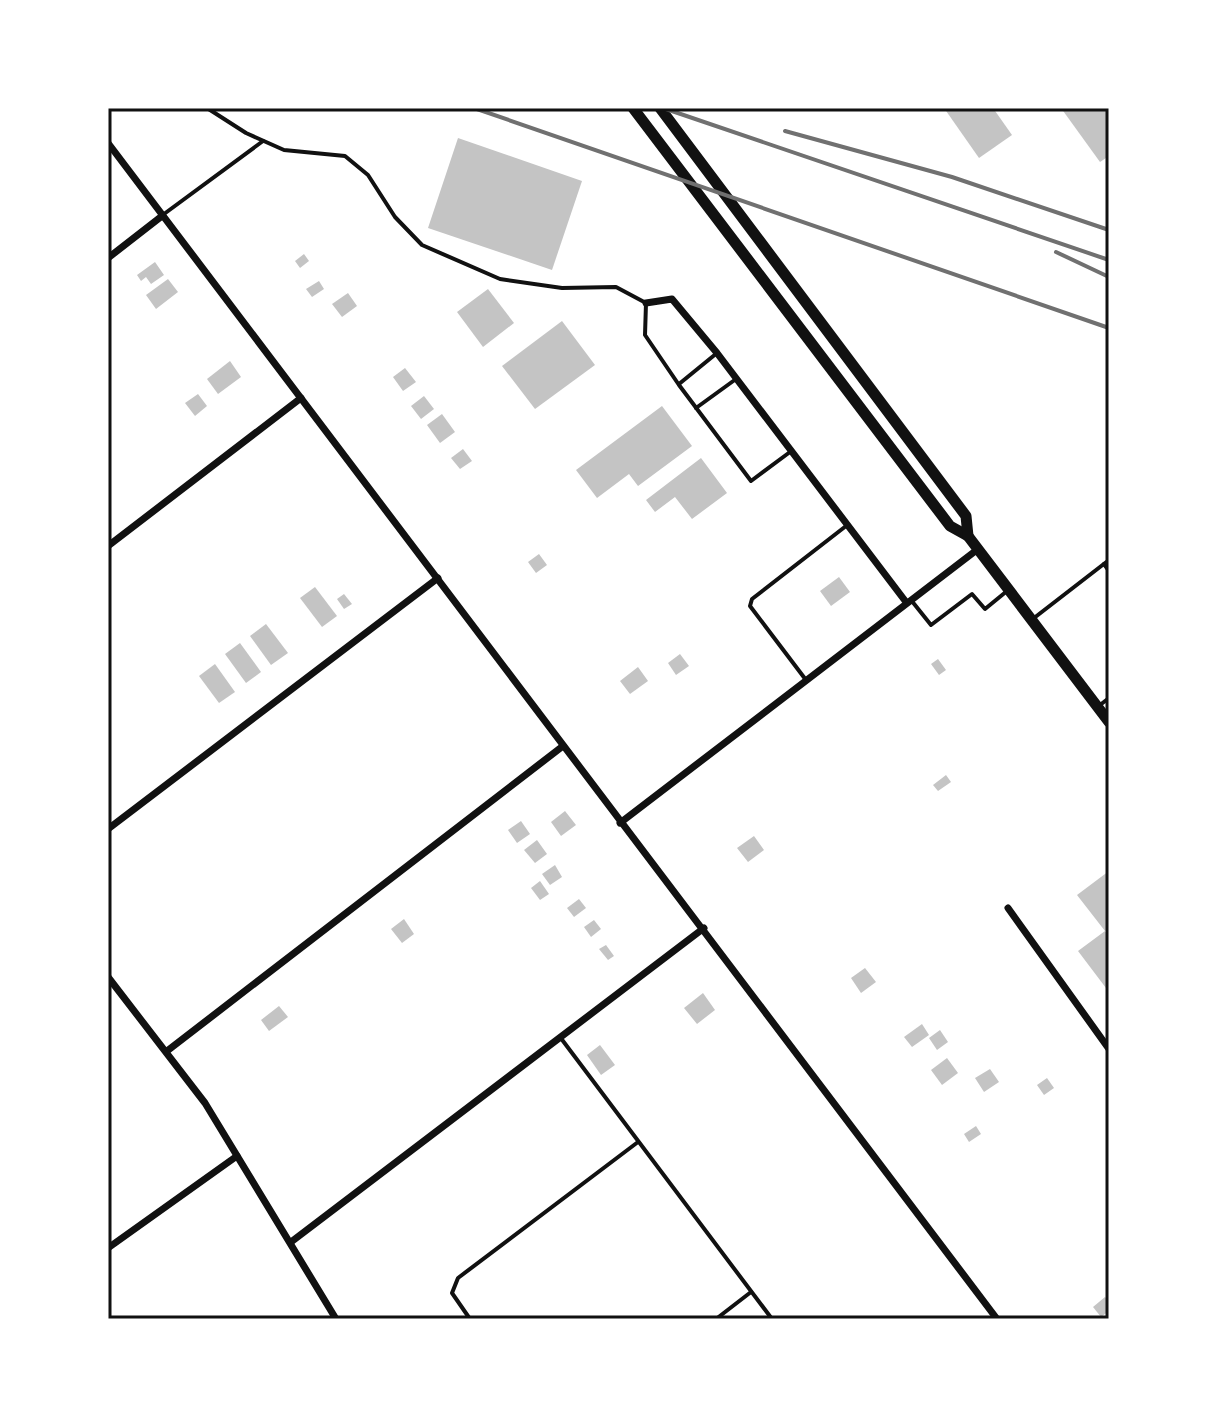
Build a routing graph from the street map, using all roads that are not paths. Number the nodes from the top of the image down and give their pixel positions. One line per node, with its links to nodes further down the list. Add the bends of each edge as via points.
1 (207, 108): 4 (lane)
2 (633, 108): 16 (main road, via 950,526)
3 (660, 108): 16 (main road, via 966,516)
4 (263, 141): 6 (lane); 8 (lane, via 284,150 345,156 368,175 395,217 422,245 500,279 562,288 616,287)
5 (108, 143): 6 (street)
6 (162, 216): 7 (street); 12 (street)
7 (108, 258)
8 (646, 303): 9 (street, via 672,299); 11 (lane, via 645,335)
9 (717, 353): 10 (street); 11 (lane)
10 (736, 379): 13 (lane); 14 (street)
11 (679, 385): 13 (lane)
12 (301, 398): 17 (street); 21 (street)
13 (696, 408): 14 (lane, via 751,481)
14 (790, 452): 15 (street)
15 (846, 526): 23 (street); 25 (lane, via 752,599 750,606)
16 (968, 536): 18 (main road)
17 (108, 546)
18 (978, 549): 22 (main road); 23 (street)
19 (1106, 562): 20 (lane); 24 (lane)
20 (1109, 571)
21 (438, 578): 28 (street); 30 (street)
22 (1009, 590): 23 (lane, via 985,609 972,594 931,625); 24 (main road)
23 (908, 601): 25 (street)
24 (1032, 620): 27 (main road)
25 (806, 680): 29 (street)
26 (1109, 698): 27 (lane)
27 (1105, 714)
28 (563, 746): 29 (street); 38 (street)
29 (620, 823): 32 (street)
30 (108, 829)
31 (1008, 908): 37 (street)
32 (704, 928): 36 (street); 48 (street)
33 (108, 977): 34 (street)
34 (116, 988): 35 (street); 38 (street)
35 (108, 994)
36 (560, 1037): 39 (lane); 41 (street)
37 (1109, 1049)
38 (167, 1051): 40 (street)
39 (638, 1142): 43 (lane); 45 (lane, via 458,1278 452,1293)
40 (237, 1156): 41 (street); 42 (street)
41 (291, 1242): 44 (street)
42 (108, 1248)
43 (751, 1292): 46 (lane); 47 (lane)
44 (336, 1319)
45 (470, 1319)
46 (716, 1319)
47 (772, 1319)
48 (997, 1319)

